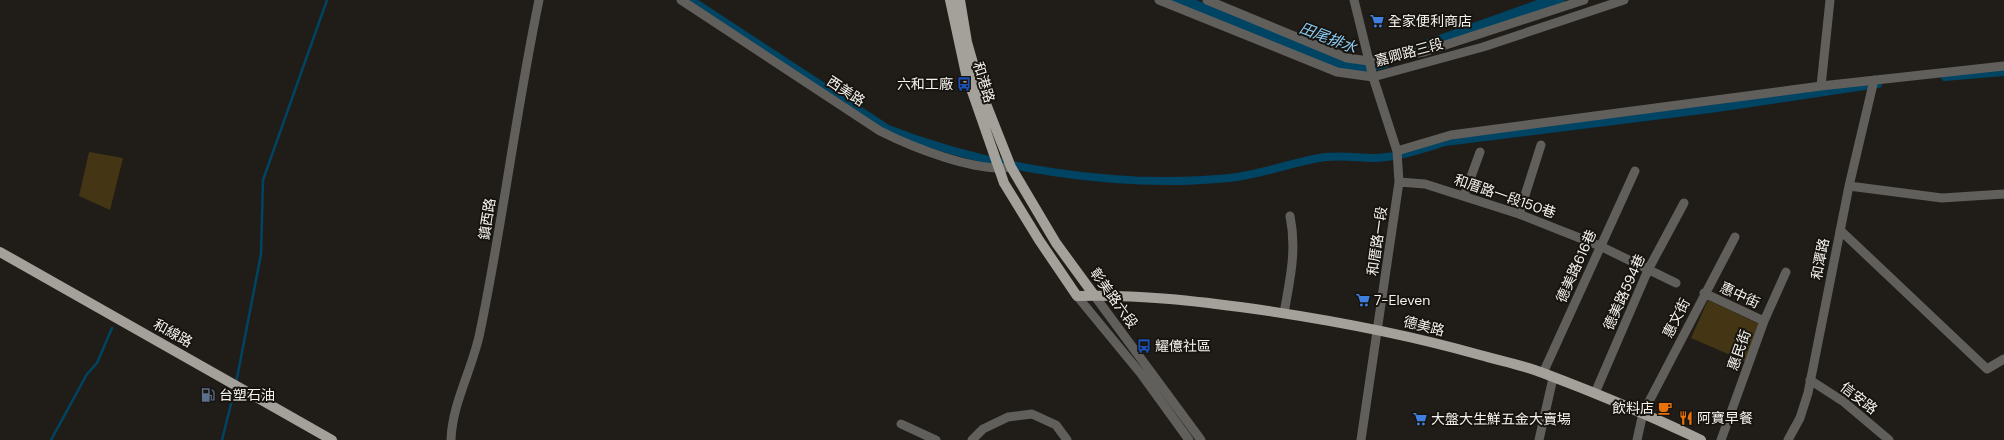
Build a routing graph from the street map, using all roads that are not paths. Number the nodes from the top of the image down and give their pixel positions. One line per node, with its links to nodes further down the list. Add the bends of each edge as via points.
1 (539, 0): 52 (street, 鎮西路, via 480,334 454,419)
2 (681, 0): 20 (street, 西美路, via 880,131 910,146)
3 (950, 0): 20 (main road, 和港路, via 966,74)
4 (960, 0): 19 (main road, 和港路, via 967,42 981,91)
5 (1159, 0): 13 (street, 嘉卿路三段, via 1337,72)
6 (1207, 0): 11 (street, 嘉卿路三段, via 1346,58)
7 (1354, 0): 11 (street)
8 (1584, 0): 11 (street, 嘉卿路三段, via 1424,52)
9 (1624, 0): 13 (street, 嘉卿路三段, via 1483,47)
10 (1830, 0): 15 (street)
11 (1369, 61): 13 (street, 和厝路一段)
12 (2004, 66): 14 (street)
13 (1372, 74): 17 (street, 和厝路一段)
14 (1874, 80): 15 (street); 23 (street, 和潭路)
15 (1821, 86): 17 (street, via 1451,135)
16 (1540, 145): 27 (street)
17 (1397, 151): 22 (street, 和厝路一段)
18 (1480, 152): 25 (street)
19 (1011, 167): 20 (street, 西美路); 30 (main road, 彰美路六段)
20 (999, 169): 32 (main road, 彰美路六段, via 1004,183)
21 (1634, 170): 33 (street, 德美路616巷)
22 (1399, 182): 25 (street, 和厝路一段150巷, via 1425,184); 43 (street, 和厝路一段)
23 (1849, 186): 24 (street, via 1942,198); 29 (street, 和潭路)
24 (2004, 194)
25 (1464, 196): 27 (street, 和厝路一段150巷)
26 (1684, 203): 35 (street, 德美路594巷)
27 (1519, 214): 33 (street, 和厝路一段150巷)
28 (1290, 216): 41 (street, via 1294,254)
29 (1840, 230): 44 (street, via 1987,369); 47 (street, 和潭路)
30 (1050, 233): 32 (main road); 39 (main road, 彰美路六段)
31 (1734, 237): 38 (street, 惠文街)
32 (1039, 240): 40 (main road, 彰美路六段)
33 (1600, 246): 35 (street, 和厝路一段150巷); 45 (street, 德美路616巷)
34 (0, 252): 51 (main road, 和線路)
35 (1648, 270): 37 (street, 和厝路一段150巷); 48 (street, 德美路594巷)
36 (1786, 272): 42 (street, 惠民街)
37 (1676, 283)
38 (1704, 293): 42 (street, 惠中街); 49 (street, 惠文街)
39 (1094, 295): 40 (main road, 德美路); 41 (main road, 德美路, via 1223,305); 57 (street, 彰美路六段)
40 (1077, 296): 56 (street, 彰美路六段, via 1142,375)
41 (1284, 313): 43 (main road, 德美路)
42 (1764, 322): 62 (street, 惠民街)
43 (1379, 329): 45 (main road, 德美路); 58 (street, 和厝路一段)
44 (2004, 359)
45 (1543, 373): 46 (main road, 德美路)
46 (1553, 378): 48 (main road, 德美路); 59 (street)
47 (1810, 380): 63 (street, 和潭路, via 1800,418); 64 (street, 信安路, via 1844,402)
48 (1595, 393): 49 (main road, 德美路)
49 (1643, 413): 60 (street, 惠文街); 61 (main road, 德美路)
50 (901, 424): 53 (street)
51 (332, 440)
52 (451, 440)
53 (936, 440)
54 (972, 440): 55 (street, via 983,429 1008,417 1032,414 1056,425)
55 (1067, 440)
56 (1188, 440)
57 (1201, 440)
58 (1361, 440)
59 (1539, 440)
60 (1637, 440)
61 (1701, 440)
62 (1721, 440)
63 (1788, 440)
64 (1889, 440)

